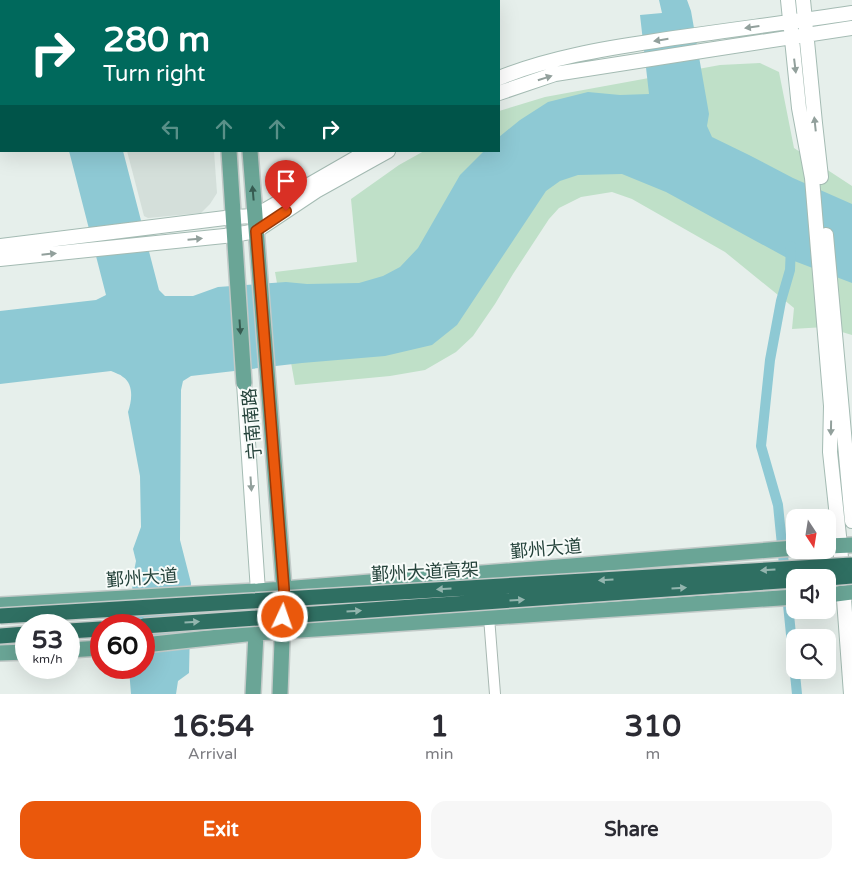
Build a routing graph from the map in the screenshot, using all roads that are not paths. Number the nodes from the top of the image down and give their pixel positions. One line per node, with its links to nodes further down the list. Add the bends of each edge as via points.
1 (788, 0): 5 (main road)
2 (803, 0): 4 (main road)
3 (852, 13): 4 (main road)
4 (805, 20): 5 (main road); 7 (main road)
5 (790, 22): 8 (main road); 9 (main road, one-way to 9, via 620,46 541,63)
6 (852, 28): 7 (main road)
7 (807, 35): 8 (main road); 21 (main road, one-way to 7)
8 (792, 37): 10 (main road, one-way to 8, via 555,74); 22 (main road, one-way to 22, via 799,108 812,178 831,406 830,452)
9 (500, 78)
10 (500, 93)
11 (229, 152): 15 (main road, 宁南南路)
12 (250, 152): 16 (main road, 宁南南路, one-way to 12)
13 (366, 152): 16 (main road)
14 (386, 152): 16 (main road)
15 (233, 217): 16 (main road); 17 (main road, 宁南南路); 18 (main road)
16 (255, 224): 17 (main road); 28 (main road, 宁南南路)
17 (234, 235): 19 (main road, one-way to 17); 20 (main road, 宁南南路, one-way to 20)
18 (0, 246)
19 (0, 259)
20 (244, 383): 29 (main road, 宁南南路, one-way to 29)
21 (852, 521)
22 (840, 546): 30 (main road)
23 (786, 549): 28 (main road, 鄞州大道)
24 (852, 565): 33 (highway, 鄞州大道高架, one-way to 33, bridge)
25 (852, 576): 26 (highway, bridge)
26 (836, 577)
27 (786, 581): 35 (highway, 鄞州大道高架, one-way to 27, bridge)
28 (284, 589): 29 (main road, 鄞州大道); 36 (main road, 宁南南路)
29 (258, 591): 32 (main road, 鄞州大道); 37 (main road, 宁南南路)
30 (848, 593): 46 (main road)
31 (786, 598): 34 (main road)
32 (0, 605)
33 (0, 616)
34 (489, 617): 36 (main road); 45 (street)
35 (155, 625)
36 (282, 631): 37 (main road); 44 (main road, 宁南南路)
37 (256, 633): 40 (main road); 43 (main road, 宁南南路)
38 (15, 635): 39 (highway)
39 (0, 636)
40 (155, 644)
41 (15, 652): 42 (main road)
42 (0, 653)
43 (253, 694)
44 (280, 694)
45 (495, 694)
46 (851, 694)

